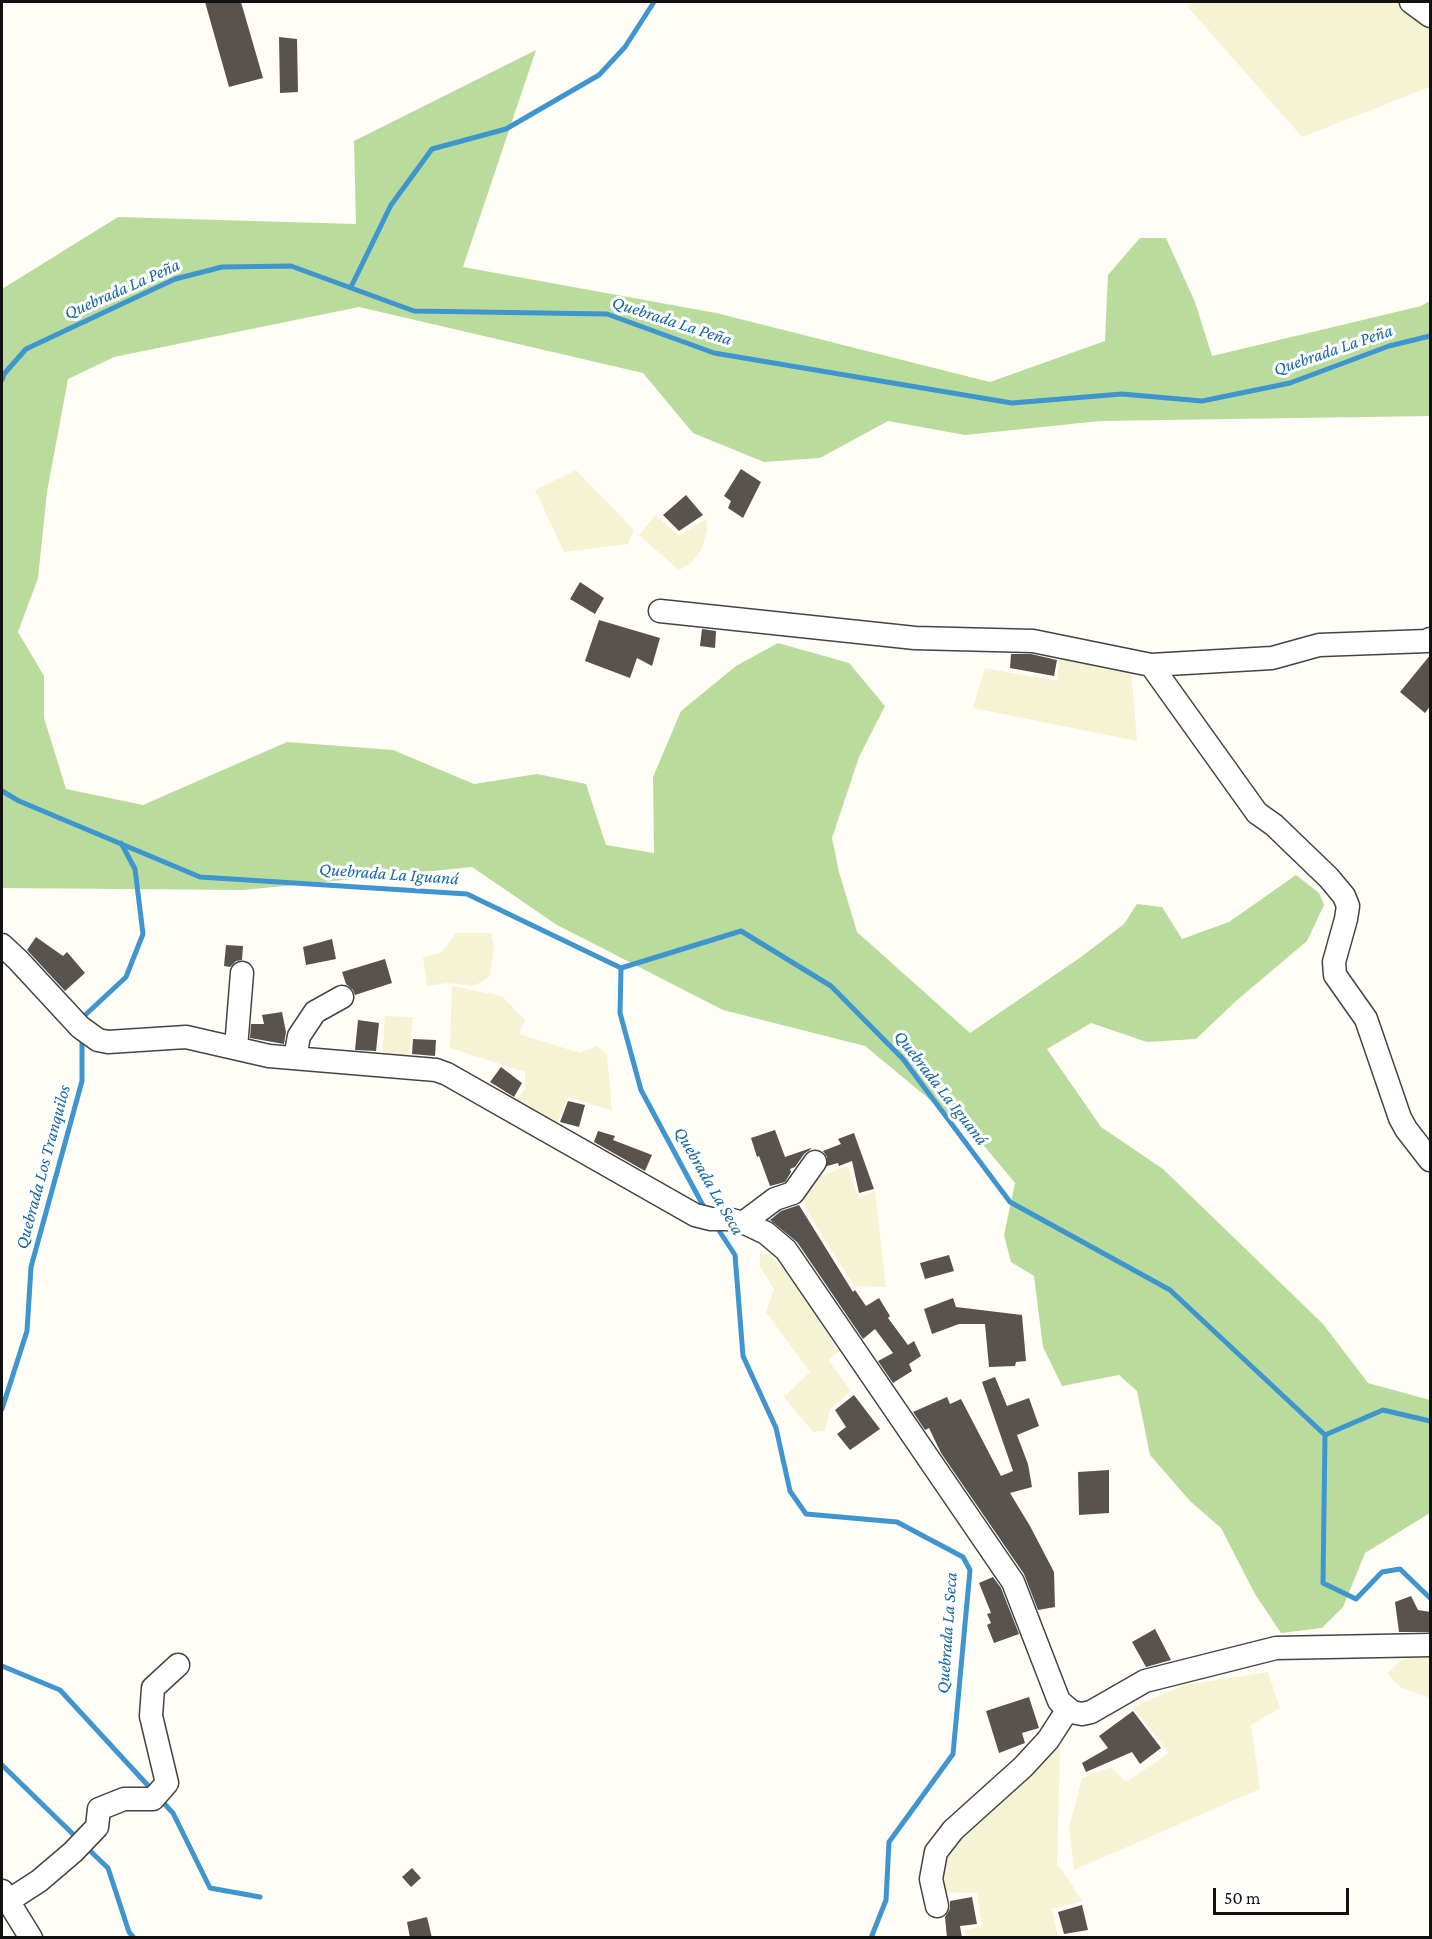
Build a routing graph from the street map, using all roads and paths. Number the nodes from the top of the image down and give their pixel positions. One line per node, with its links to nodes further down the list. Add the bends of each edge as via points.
1 (1411, 2): 2 (street)
2 (1431, 16)
3 (660, 611): 5 (street, via 915,638 1033,641)
4 (1431, 639): 5 (street, via 1319,645 1272,658)
5 (1151, 665): 12 (street, via 1257,813 1274,825 1344,896 1348,906 1334,962 1335,975 1366,1019 1406,1130)
6 (2, 945): 7 (street)
7 (10, 962): 10 (street, via 98,1040 186,1036)
8 (242, 973): 10 (street)
9 (342, 997): 11 (street, via 315,1012 299,1036)
10 (236, 1048): 11 (street)
11 (295, 1058): 14 (street, via 447,1074 694,1215)
12 (1431, 1160)
13 (816, 1162): 14 (street, via 793,1193 775,1199)
14 (743, 1223): 17 (street, via 766,1233 786,1250 1013,1582 1059,1701)
15 (1431, 1645): 17 (street, via 1276,1648 1145,1681 1091,1712 1082,1714)
16 (178, 1665): 18 (street, via 153,1688 151,1716 166,1783 153,1799 124,1799 99,1809 97,1827 73,1852 39,1881)
17 (1068, 1709): 19 (street, via 1029,1760 953,1830 936,1852 931,1879)
18 (5, 1896): 20 (street)
19 (937, 1906)
20 (31, 1938)

